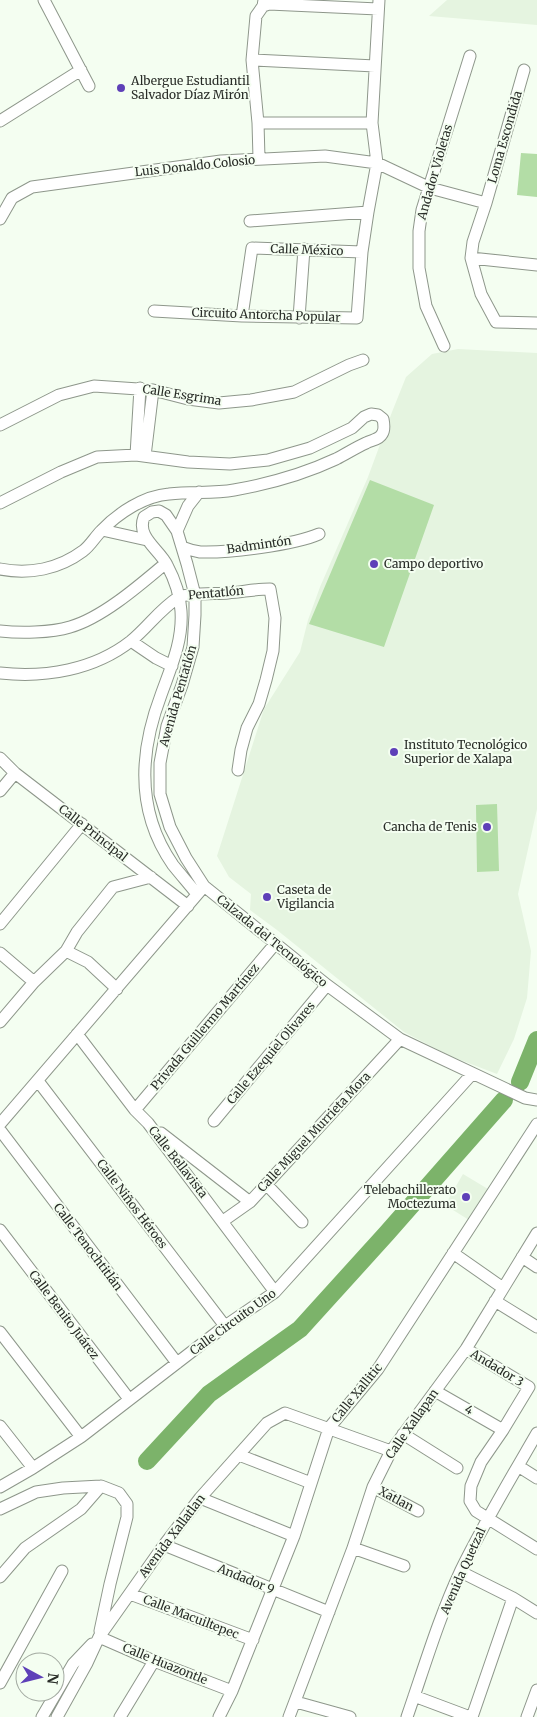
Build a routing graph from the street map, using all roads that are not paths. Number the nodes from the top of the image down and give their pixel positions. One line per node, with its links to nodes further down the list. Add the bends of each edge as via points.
1 (44, 0): 7 (street)
2 (263, 3): 3 (street); 5 (street, via 256,16)
3 (379, 4): 6 (street, Circuito Antorcha Popular)
4 (470, 56): 15 (street, Andador Violetas)
5 (252, 60): 6 (street); 11 (street)
6 (375, 66): 12 (street, Circuito Antorcha Popular)
7 (82, 70): 9 (street); 10 (street)
8 (524, 70): 16 (street, Loma Escondida)
9 (89, 86)
10 (0, 121)
11 (258, 123): 12 (street); 13 (street)
12 (372, 123): 14 (street, Circuito Antorcha Popular)
13 (259, 158): 14 (street, Luis Donaldo Colosio, via 325,156); 18 (street, Luis Donaldo Colosio, via 32,187 12,198)
14 (377, 163): 15 (street, Luis Donaldo Colosio); 17 (street, Circuito Antorcha Popular)
15 (430, 188): 16 (street, Luis Donaldo Colosio); 28 (street, Andador Violetas, via 422,210 419,268 426,306)
16 (486, 203): 22 (street, Loma Escondida)
17 (368, 212): 19 (street); 21 (street, Circuito Antorcha Popular)
18 (0, 219)
19 (250, 221)
20 (304, 250): 21 (street, Calle México); 25 (street, Calle México, via 252,248); 26 (street)
21 (362, 252): 26 (street, Circuito Antorcha Popular, via 357,318)
22 (471, 258): 23 (street); 27 (street, via 482,294 496,322)
23 (537, 265)
24 (154, 311): 25 (street, Circuito Antorcha Popular)
25 (242, 316): 26 (street, Circuito Antorcha Popular)
26 (299, 318)
27 (537, 323)
28 (444, 346)
29 (363, 360): 31 (street, Calle Esgrima, via 294,392 251,400 219,403)
30 (140, 388): 31 (street, Calle Esgrima); 32 (street, Calle Esgrima, via 94,386 59,395); 33 (street)
31 (153, 390): 33 (street)
32 (0, 425)
33 (140, 456): 34 (street, via 188,462 268,460 310,448 352,428 371,414 383,419 382,435 376,440 311,469 267,483); 35 (street, via 96,457)
34 (199, 492): 36 (street, via 147,499 122,512); 37 (street)
35 (0, 503)
36 (102, 530): 39 (street); 44 (street, via 83,550 60,564 35,571)
37 (176, 531): 39 (street, Avenida Pentatlón, via 166,515 152,512 142,520); 40 (street, Avenida Pentatlón)
38 (319, 534): 41 (street, Badmintón, via 268,545)
39 (147, 540): 42 (street, Avenida Pentatlón)
40 (182, 547): 41 (street); 43 (street, Avenida Pentatlón)
41 (199, 552): 43 (street)
42 (166, 563): 46 (street, Avenida Pentatlón); 47 (street, via 100,614 69,628)
43 (187, 564): 45 (street, Avenida Pentatlón)
44 (0, 569)
45 (195, 595): 46 (street, Pentatlón); 52 (street, Pentatlón, via 270,589 275,618 273,651 259,704 247,728); 57 (street, Avenida Pentatlón, via 193,647 165,735 160,763 160,794 170,827)
46 (180, 596): 48 (street, Pentatlón); 49 (street, Avenida Pentatlón, via 182,624)
47 (0, 631)
48 (131, 641): 49 (street); 50 (street, Pentatlón, via 83,666 56,673)
49 (172, 666): 57 (street, Avenida Pentatlón, via 151,720 145,751 148,809 172,864)
50 (0, 672)
51 (0, 758): 53 (street, Calle Principal)
52 (238, 770)
53 (15, 773): 54 (street); 55 (street, Calle Principal)
54 (0, 792)
55 (82, 824): 56 (street, Calle Principal); 59 (street)
56 (150, 877): 58 (street, Calle Principal); 61 (street, via 113,887)
57 (201, 890): 58 (street); 60 (street, Calzada del Tecnológico)
58 (188, 906): 65 (street)
59 (0, 924)
60 (276, 944): 64 (street, Calzada del Tecnológico); 72 (street, Privada Guillermo Martínez)
61 (66, 951): 63 (street); 65 (street, via 88,962)
62 (0, 953): 63 (street)
63 (34, 982): 66 (street)
64 (327, 985): 68 (street, Calzada del Tecnológico); 73 (street, Calle Ezequiel Olivares)
65 (117, 989): 67 (street)
66 (0, 1022)
67 (77, 1034): 70 (street); 72 (street, Calle Bellavista)
68 (400, 1039): 69 (street, Calzada del Tecnológico); 78 (street, Calle Miguel Murrieta Mora)
69 (472, 1074): 71 (street, Calzada del Tecnológico, via 525,1098); 88 (street, Calle Circuito Uno)
70 (38, 1081): 75 (street); 90 (street, Calle Niños Héroes)
71 (537, 1100)
72 (135, 1110): 74 (street, Calle Bellavista)
73 (214, 1121)
74 (148, 1123): 79 (street); 80 (street, Calle Bellavista)
75 (0, 1124)
76 (537, 1124): 84 (street, Calle Xallitic)
77 (0, 1130): 94 (street, Calle Tenochtitlán)
78 (266, 1184): 79 (street, Calle Miguel Murrieta Mora); 81 (street)
79 (250, 1202): 80 (street, Calle Miguel Murrieta Mora)
80 (223, 1220): 88 (street, Calle Bellavista)
81 (302, 1222)
82 (0, 1230): 96 (street, Calle Benito Juárez)
83 (537, 1233): 85 (street, Calle Xallapan)
84 (453, 1253): 87 (street); 98 (street, Calle Xallitic, via 378,1369)
85 (522, 1257): 86 (street); 87 (street, Calle Xallapan)
86 (537, 1267)
87 (503, 1288): 89 (street, Calle Xallapan)
88 (275, 1292): 90 (street, Calle Circuito Uno)
89 (495, 1301): 91 (street); 93 (street, Calle Xallapan)
90 (225, 1326): 94 (street, Calle Circuito Uno)
91 (537, 1327)
92 (0, 1332): 102 (street)
93 (466, 1349): 95 (street, Calle Xallapan); 99 (street, Andador 3, via 529,1387)
94 (177, 1363): 96 (street, Calle Circuito Uno)
95 (435, 1391): 99 (street, 4); 101 (street, Calle Xallapan)
96 (129, 1399): 102 (street, Calle Circuito Uno)
97 (0, 1426): 106 (street)
98 (329, 1428): 103 (street, Avenida Xallatlan); 104 (street, Avenida Xallatlan, via 285,1413 267,1423); 109 (street, Calle Xallitic)
99 (503, 1430): 116 (street, via 480,1462 471,1486 470,1501 476,1511)
100 (537, 1433): 105 (street, Avenida Quetzal)
101 (403, 1434): 103 (street, Calle Xallapan); 107 (street)
102 (81, 1437): 106 (street, Calle Circuito Uno)
103 (391, 1450): 112 (street, Calle Xallapan)
104 (238, 1455): 109 (street); 113 (street, Avenida Xallatlan)
105 (518, 1466): 108 (street); 116 (street, Avenida Quetzal)
106 (33, 1468): 111 (street, Calle Circuito Uno)
107 (457, 1468)
108 (537, 1478)
109 (311, 1483): 117 (street, Calle Xallitic)
110 (101, 1486): 114 (street, via 36,1492); 124 (street, via 81,1509 25,1548); 130 (street, via 119,1493 127,1504 127,1517)
111 (0, 1487)
112 (373, 1487): 115 (street, Xatlan); 119 (street, Calle Xallapan)
113 (200, 1498): 117 (street); 118 (street, Avenida Xallatlan)
114 (0, 1509)
115 (418, 1511)
116 (488, 1517): 120 (street); 123 (street, Avenida Quetzal)
117 (294, 1536): 125 (street, Calle Xallitic)
118 (164, 1546): 125 (street, Andador 9); 126 (street, Avenida Xallatlan)
119 (353, 1548): 121 (street); 128 (street, Calle Xallapan)
120 (537, 1549)
121 (404, 1566)
122 (62, 1571): 133 (street)
123 (460, 1572): 127 (street); 136 (street, Avenida Quetzal)
124 (0, 1577)
125 (272, 1590): 128 (street, Andador 9); 131 (street, Calle Xallitic)
126 (130, 1594): 130 (street, Avenida Xallatlan); 131 (street, Calle Macuiltepec)
127 (513, 1598): 129 (street); 145 (street)
128 (329, 1612): 137 (street, Calle Xallapan)
129 (537, 1613)
130 (99, 1637): 132 (street, Calle Huazontle); 138 (street, via 73,1664); 139 (street, Avenida Xallatlan)
131 (253, 1640): 135 (street, Calle Xallitic)
132 (154, 1661): 135 (street, Calle Huazontle); 140 (street)
133 (0, 1683)
134 (537, 1690): 146 (street)
135 (232, 1691): 141 (street, Calle Xallitic)
136 (414, 1696): 144 (street, Avenida Quetzal); 145 (street)
137 (296, 1702): 142 (street, Calle Xallapan); 143 (street)
138 (42, 1717)
139 (57, 1717)
140 (120, 1717)
141 (220, 1717)
142 (289, 1717)
143 (350, 1717)
144 (407, 1717)
145 (471, 1717)
146 (527, 1717)

